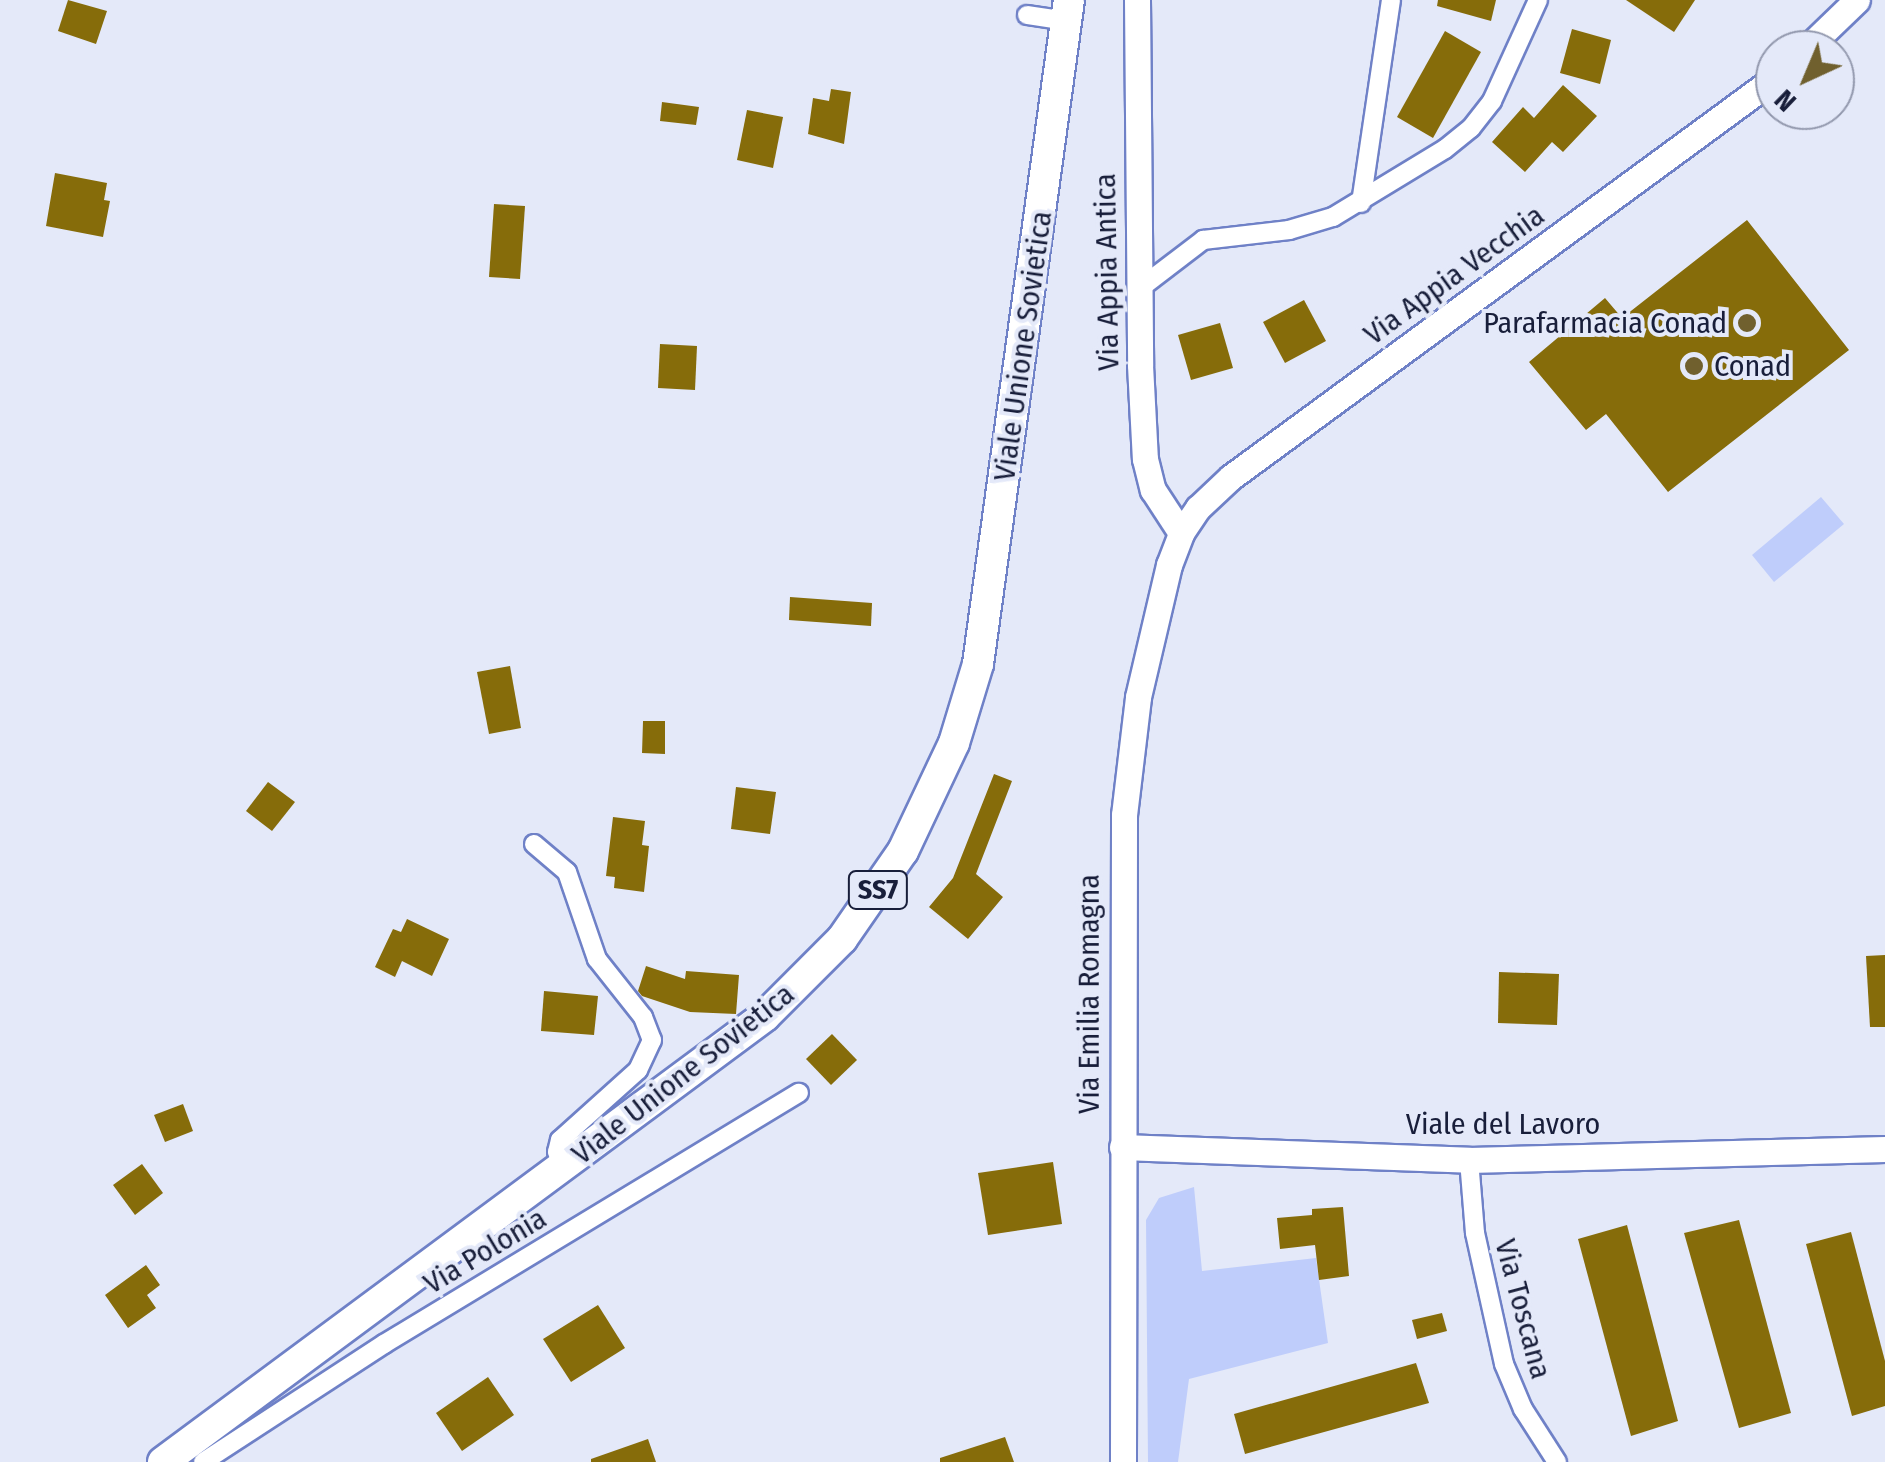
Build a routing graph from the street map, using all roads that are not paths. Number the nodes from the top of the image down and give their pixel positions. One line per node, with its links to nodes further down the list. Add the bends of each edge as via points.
1 (1137, 0): 10 (main road, Via Appia Antica)
2 (1391, 0): 9 (street)
3 (1538, 0): 9 (street, via 1483,115 1445,149)
4 (1857, 0): 7 (main road)
5 (1032, 10): 6 (street)
6 (1068, 10): 17 (main road, Viale Unione Sovietica / SS7, via 984,634 964,716 933,796 864,910 795,990)
7 (1826, 30)
8 (1755, 93): 11 (main road, Via Appia Vecchia, via 1231,476)
9 (1361, 204): 10 (street, via 1304,227 1203,240)
10 (1139, 289): 11 (main road, Via Appia Antica, via 1145,460 1154,490)
11 (1181, 533): 14 (main road, Via Emilia Romagna, via 1150,636 1130,747 1121,877)
12 (534, 844): 17 (street, via 568,872 597,959 643,1016 652,1040 638,1070 565,1133 557,1146)
13 (800, 1093): 19 (street, Via Polonia, via 384,1344)
14 (1122, 1147): 16 (main road, Viale del Lavoro); 20 (main road, Via Emilia Romagna)
15 (1885, 1149): 16 (main road, Viale del Lavoro)
16 (1468, 1160): 21 (street, Via Toscana, via 1475,1234 1504,1364)
17 (563, 1167): 18 (main road, Viale Unione Sovietica / SS7)
18 (163, 1462)
19 (203, 1462)
20 (1123, 1462)
21 (1557, 1462)

